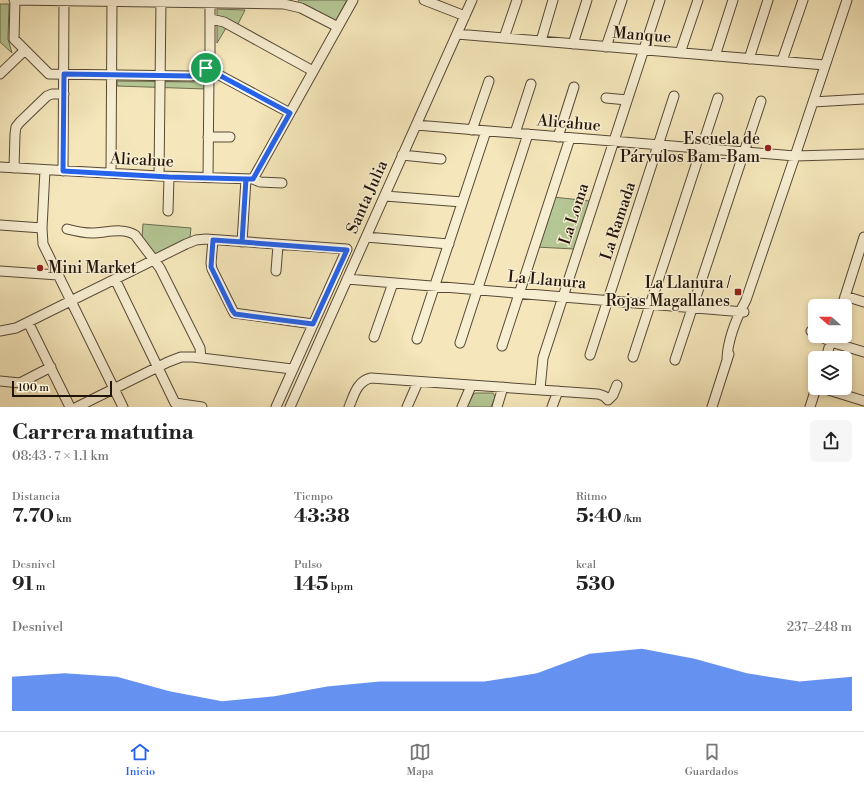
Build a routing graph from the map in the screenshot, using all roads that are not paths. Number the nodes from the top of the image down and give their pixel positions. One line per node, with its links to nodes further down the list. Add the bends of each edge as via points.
1 (15, 0): 15 (street); 28 (street, via 14,39)
2 (353, 0): 22 (street)
3 (424, 0): 20 (street)
4 (472, 0): 20 (street, Santa Julia)
5 (517, 0): 24 (street)
6 (553, 0): 25 (street)
7 (587, 0): 26 (street)
8 (622, 0): 27 (street)
9 (660, 0): 29 (street, La Loma)
10 (698, 0): 30 (street)
11 (733, 0): 31 (street)
12 (768, 0): 32 (street)
13 (803, 0): 33 (street)
14 (847, 0): 34 (street)
15 (64, 1): 16 (street); 38 (street)
16 (112, 1): 17 (street); 39 (street)
17 (161, 1): 18 (street); 40 (street)
18 (210, 1): 19 (street); 21 (street)
19 (257, 2): 22 (street, via 293,5)
20 (465, 16): 23 (street, Santa Julia)
21 (211, 19): 35 (street, via 210,55); 36 (street, via 224,22)
22 (338, 28): 36 (street)
23 (457, 34): 24 (street, Manque); 53 (street, Santa Julia)
24 (504, 38): 25 (street, Manque)
25 (541, 42): 26 (street, Manque)
26 (573, 44): 27 (street, Manque)
27 (606, 47): 29 (street, Manque)
28 (25, 50): 37 (street); 38 (street, via 49,74)
29 (643, 50): 30 (street, Manque); 49 (street, La Loma)
30 (680, 53): 31 (street, Manque)
31 (715, 56): 32 (street, Manque)
32 (749, 59): 33 (street, Manque)
33 (782, 61): 34 (street, Manque)
34 (825, 65): 51 (street)
35 (206, 68): 40 (street, via 195,75); 52 (street); 58 (street, via 209,75)
36 (313, 71): 52 (street)
37 (0, 74)
38 (64, 74): 39 (street); 44 (street)
39 (112, 74): 40 (street); 74 (street)
40 (161, 75): 75 (street)
41 (489, 81): 54 (street)
42 (531, 84): 56 (street)
43 (574, 87): 60 (street)
44 (64, 94): 71 (street, via 47,96 18,124 14,134); 73 (street)
45 (674, 96): 63 (street, La Ramada)
46 (606, 98): 49 (street)
47 (718, 98): 64 (street)
48 (864, 99): 51 (street)
49 (627, 100): 62 (street, La Loma)
50 (761, 101): 65 (street)
51 (813, 102): 68 (street)
52 (290, 113): 78 (street)
53 (416, 125): 54 (street, Alicahue); 67 (street, Santa Julia)
54 (472, 130): 55 (street, Alicahue)
55 (486, 131): 56 (street, Alicahue); 81 (street)
56 (515, 133): 57 (street, Alicahue)
57 (528, 134): 60 (street, Alicahue); 101 (street)
58 (208, 137): 59 (street); 77 (street)
59 (230, 137)
60 (558, 137): 61 (street, Alicahue)
61 (570, 138): 62 (street, Alicahue); 102 (street)
62 (614, 142): 63 (street, Alicahue); 103 (street, La Loma)
63 (658, 145): 64 (street, Alicahue); 106 (street, La Ramada)
64 (701, 149): 65 (street, Alicahue); 109 (street)
65 (744, 152): 68 (street, Alicahue); 110 (street)
66 (864, 154): 68 (street, Alicahue)
67 (402, 156): 69 (street); 80 (street, Santa Julia)
68 (796, 156): 111 (street)
69 (441, 159)
70 (0, 167): 71 (street, Alicahue)
71 (14, 168): 72 (street, Alicahue)
72 (45, 170): 73 (street, Alicahue); 84 (street)
73 (63, 171): 74 (street, Alicahue)
74 (111, 173): 75 (street, Alicahue)
75 (159, 176): 76 (street, Alicahue)
76 (169, 177): 77 (street, Alicahue); 82 (street)
77 (208, 178): 78 (street, Alicahue)
78 (249, 179): 79 (street, Alicahue); 89 (street)
79 (282, 183)
80 (384, 196): 81 (street); 86 (street, Santa Julia)
81 (462, 202): 90 (street)
82 (168, 211)
83 (0, 225): 84 (street)
84 (42, 228): 96 (street, via 43,244)
85 (67, 229): 93 (street, via 87,233 131,232)
86 (366, 237): 90 (street); 97 (street, Santa Julia)
87 (864, 237): 92 (street)
88 (213, 240): 89 (street); 93 (street, via 191,242); 113 (street, via 211,267 234,313)
89 (242, 242): 91 (street)
90 (449, 244): 100 (street)
91 (278, 245): 95 (street); 113 (street, Santa Julia, via 347,250)
92 (862, 253): 104 (street)
93 (154, 260): 98 (street); 123 (street, via 200,348)
94 (0, 271): 96 (street)
95 (276, 271)
96 (58, 275): 107 (street)
97 (347, 278): 99 (street, La Llanura); 145 (street, Santa Julia)
98 (115, 279): 107 (street); 126 (street)
99 (393, 283): 100 (street, La Llanura); 115 (street)
100 (435, 286): 101 (street, La Llanura); 116 (street)
101 (477, 289): 102 (street, La Llanura); 117 (street)
102 (520, 293): 103 (street, La Llanura); 119 (street)
103 (563, 296): 106 (street, La Llanura); 134 (street, La Loma, via 542,364)
104 (845, 296): 105 (street); 108 (street)
105 (844, 299)
106 (608, 300): 109 (street, La Llanura); 121 (street, La Ramada)
107 (71, 301): 112 (street); 132 (street)
108 (864, 302)
109 (651, 304): 110 (street, La Llanura); 122 (street)
110 (693, 307): 111 (street, La Llanura); 124 (street)
111 (742, 312): 151 (street, via 730,342)
112 (28, 322): 114 (street, via 12,330); 125 (street)
113 (313, 324): 127 (street, Santa Julia)
114 (0, 331)
115 (374, 337)
116 (417, 339)
117 (460, 343)
118 (842, 343): 120 (street)
119 (502, 346)
120 (864, 352)
121 (590, 355)
122 (633, 357)
123 (201, 358): 126 (street, via 177,358); 127 (street)
124 (675, 360)
125 (50, 367): 128 (street, via 20,383); 140 (street)
126 (157, 367): 132 (street); 143 (street, via 175,404)
127 (292, 369): 144 (street, Santa Julia)
128 (0, 381)
129 (418, 382): 131 (street); 146 (street, via 371,378 359,385); 147 (street)
130 (617, 385): 139 (street)
131 (471, 386): 133 (street); 148 (street)
132 (114, 388): 141 (street); 142 (street)
133 (503, 388): 134 (street); 149 (street)
134 (540, 389): 135 (street)
135 (558, 391): 139 (street, via 598,394 604,396); 150 (street)
136 (814, 395): 152 (street)
137 (845, 395): 138 (street)
138 (864, 401)
139 (608, 404)
140 (70, 407)
141 (77, 407)
142 (123, 407)
143 (202, 407)
144 (276, 407)
145 (290, 407)
146 (349, 407)
147 (407, 407)
148 (462, 407)
149 (497, 407)
150 (552, 407)
151 (712, 407)
152 (810, 407)

